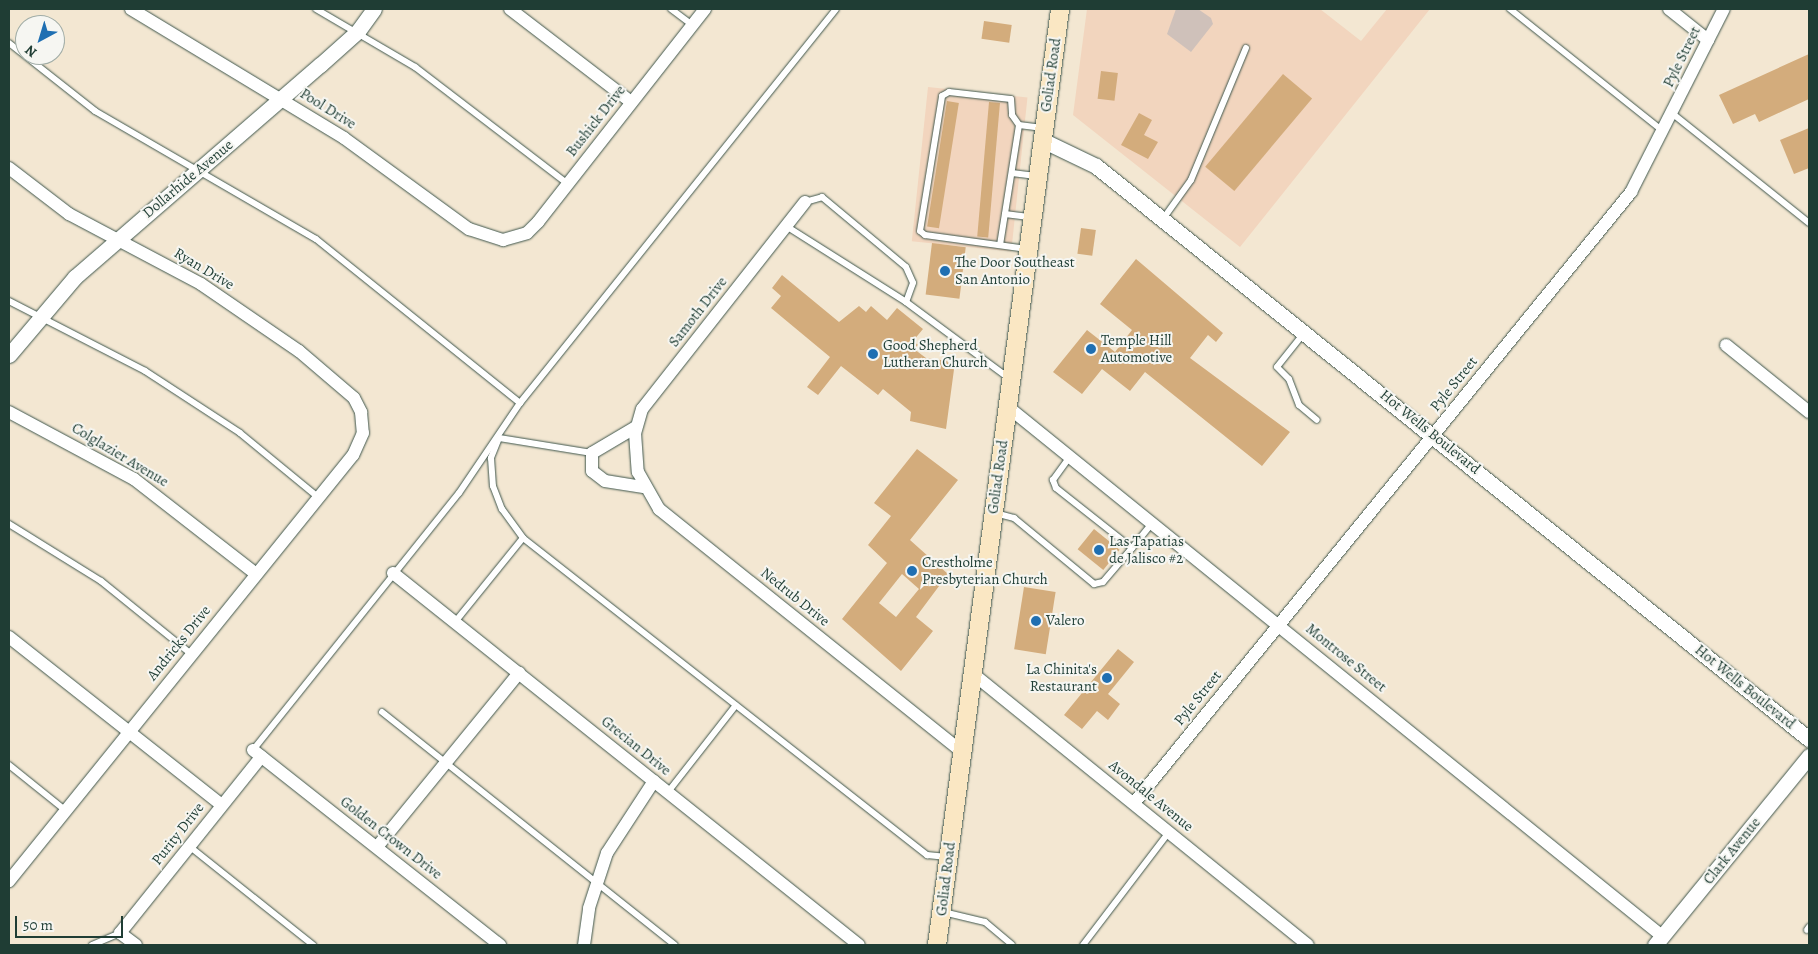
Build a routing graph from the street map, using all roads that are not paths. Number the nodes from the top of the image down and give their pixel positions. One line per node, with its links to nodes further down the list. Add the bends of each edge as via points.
1 (131, 9): 17 (street, Pool Drive)
2 (316, 9): 13 (lane)
3 (374, 9): 13 (street, Dollarhide Avenue)
4 (510, 9): 18 (street)
5 (671, 9): 12 (lane)
6 (705, 9): 12 (street, Bushick Drive)
7 (836, 9): 45 (lane)
8 (1060, 9): 22 (main road, Goliad Road)
9 (1510, 9): 21 (lane)
10 (1669, 9): 14 (street)
11 (1724, 9): 14 (street, Pyle Street)
12 (692, 25): 18 (street, Bushick Drive)
13 (358, 31): 17 (street, Dollarhide Avenue); 27 (lane, via 457,97)
14 (1708, 40): 19 (street, Pyle Street)
15 (9, 43): 24 (lane, via 95,111)
16 (1246, 48): 31 (lane, via 1191,180)
17 (281, 100): 24 (street, Dollarhide Avenue); 35 (street, Pool Drive, via 360,148 469,229)
18 (631, 102): 27 (street, Bushick Drive)
19 (1673, 114): 21 (street, Pyle Street); 32 (lane)
20 (1019, 125): 22 (lane); 25 (lane); 36 (lane, via 1012,115 1011,99 949,92 942,96 920,230)
21 (1664, 132): 52 (street, Pyle Street, via 1645,170 1607,224)
22 (1043, 134): 26 (main road, Goliad Road); 31 (street, Hot Wells Boulevard, via 1096,166)
23 (9, 168): 34 (street, Ryan Drive, via 62,210)
24 (199, 170): 34 (street, Dollarhide Avenue); 45 (lane, via 316,239)
25 (1012, 173): 26 (lane); 29 (lane)
26 (1038, 176): 30 (main road, Goliad Road)
27 (568, 184): 35 (street, Bushick Drive, via 527,233)
28 (805, 202): 33 (street, Samoth Drive); 39 (lane, via 822,198 906,267 913,283)
29 (1005, 214): 30 (lane); 36 (lane)
30 (1032, 217): 37 (main road, Goliad Road)
31 (1163, 219): 41 (street, Hot Wells Boulevard)
32 (1809, 224)
33 (786, 226): 39 (lane); 51 (street, Samoth Drive, via 642,409)
34 (116, 240): 40 (street, Dollarhide Avenue); 49 (street, Ryan Drive, via 201,284 299,351 347,390)
35 (503, 240)
36 (1000, 245): 37 (lane)
37 (1028, 249): 44 (main road, Goliad Road)
38 (9, 301): 40 (lane)
39 (906, 302): 44 (lane)
40 (40, 317): 43 (street, Dollarhide Avenue); 58 (lane, via 93,340 187,398)
41 (1304, 332): 50 (lane, via 1277,367 1289,379 1298,405); 52 (street, Hot Wells Boulevard)
42 (1726, 345): 48 (street)
43 (9, 355)
44 (1011, 380): 46 (main road, Goliad Road)
45 (520, 403): 53 (lane)
46 (1008, 407): 56 (street, Montrose Street); 59 (main road, Goliad Road)
47 (9, 412): 65 (street, Colglazier Avenue, via 147,488)
48 (1809, 412)
49 (363, 420): 58 (street, Andricks Drive, via 360,443)
50 (1317, 420)
51 (636, 427): 54 (street, Samoth Drive); 55 (street)
52 (1434, 435): 67 (street, Pyle Street); 75 (street, Hot Wells Boulevard)
53 (499, 438): 55 (lane); 62 (lane, via 491,458 493,486 502,509); 64 (lane)
54 (635, 449): 57 (street, Nedrub Drive)
55 (592, 453): 57 (street, via 592,471 605,481)
56 (1070, 457): 60 (street, Montrose Street); 63 (lane, via 1053,480 1056,488)
57 (644, 487): 76 (street, Nedrub Drive, via 659,509)
58 (318, 497): 65 (street, Andricks Drive)
59 (994, 513): 63 (lane, via 1014,518 1094,584 1104,582); 71 (main road, Goliad Road)
60 (1152, 523): 63 (lane); 67 (street, Montrose Street)
61 (9, 524): 69 (lane, via 101,581)
62 (523, 538): 66 (lane); 72 (lane)
63 (1132, 548)
64 (393, 572): 66 (street, Grecian Drive); 77 (lane)
65 (256, 574): 69 (street, Andricks Drive)
66 (455, 622): 70 (street, Grecian Drive)
67 (1280, 624): 83 (street, Pyle Street); 94 (street, Montrose Street)
68 (9, 637): 74 (street)
69 (191, 654): 74 (street, Andricks Drive)
70 (519, 672): 79 (street); 81 (street, Grecian Drive)
71 (972, 673): 76 (main road, Goliad Road); 83 (street, Avondale Avenue)
72 (736, 705): 82 (lane); 89 (lane, via 927,855)
73 (382, 712): 79 (lane)
74 (130, 730): 84 (street); 85 (street, Andricks Drive)
75 (1809, 739)
76 (962, 752): 89 (main road, Goliad Road)
77 (257, 754): 84 (street, Purity Drive); 88 (street, Golden Crown Drive)
78 (1809, 756): 94 (street, Clark Avenue)
79 (447, 761): 88 (street); 91 (lane)
80 (9, 765): 85 (lane)
81 (654, 781): 82 (street, Grecian Drive); 91 (street, via 618,834)
82 (668, 792): 101 (street, Grecian Drive)
83 (1134, 803): 86 (street, Avondale Avenue)
84 (222, 805): 87 (street, Purity Drive)
85 (66, 810): 90 (street, Andricks Drive)
86 (1169, 832): 104 (lane); 105 (street, Avondale Avenue)
87 (189, 846): 93 (street, Purity Drive); 97 (lane)
88 (377, 848): 98 (street, Golden Crown Drive)
89 (948, 858): 92 (main road, Goliad Road)
90 (9, 881)
91 (596, 882): 99 (street); 100 (lane)
92 (941, 912): 102 (main road, Goliad Road); 103 (lane, via 985,922)
93 (120, 933): 95 (lane); 96 (street)
94 (1659, 941)
95 (92, 945)
96 (136, 945)
97 (313, 945)
98 (500, 945)
99 (584, 945)
100 (675, 945)
101 (859, 945)
102 (937, 945)
103 (1012, 945)
104 (1083, 945)
105 (1308, 945)

